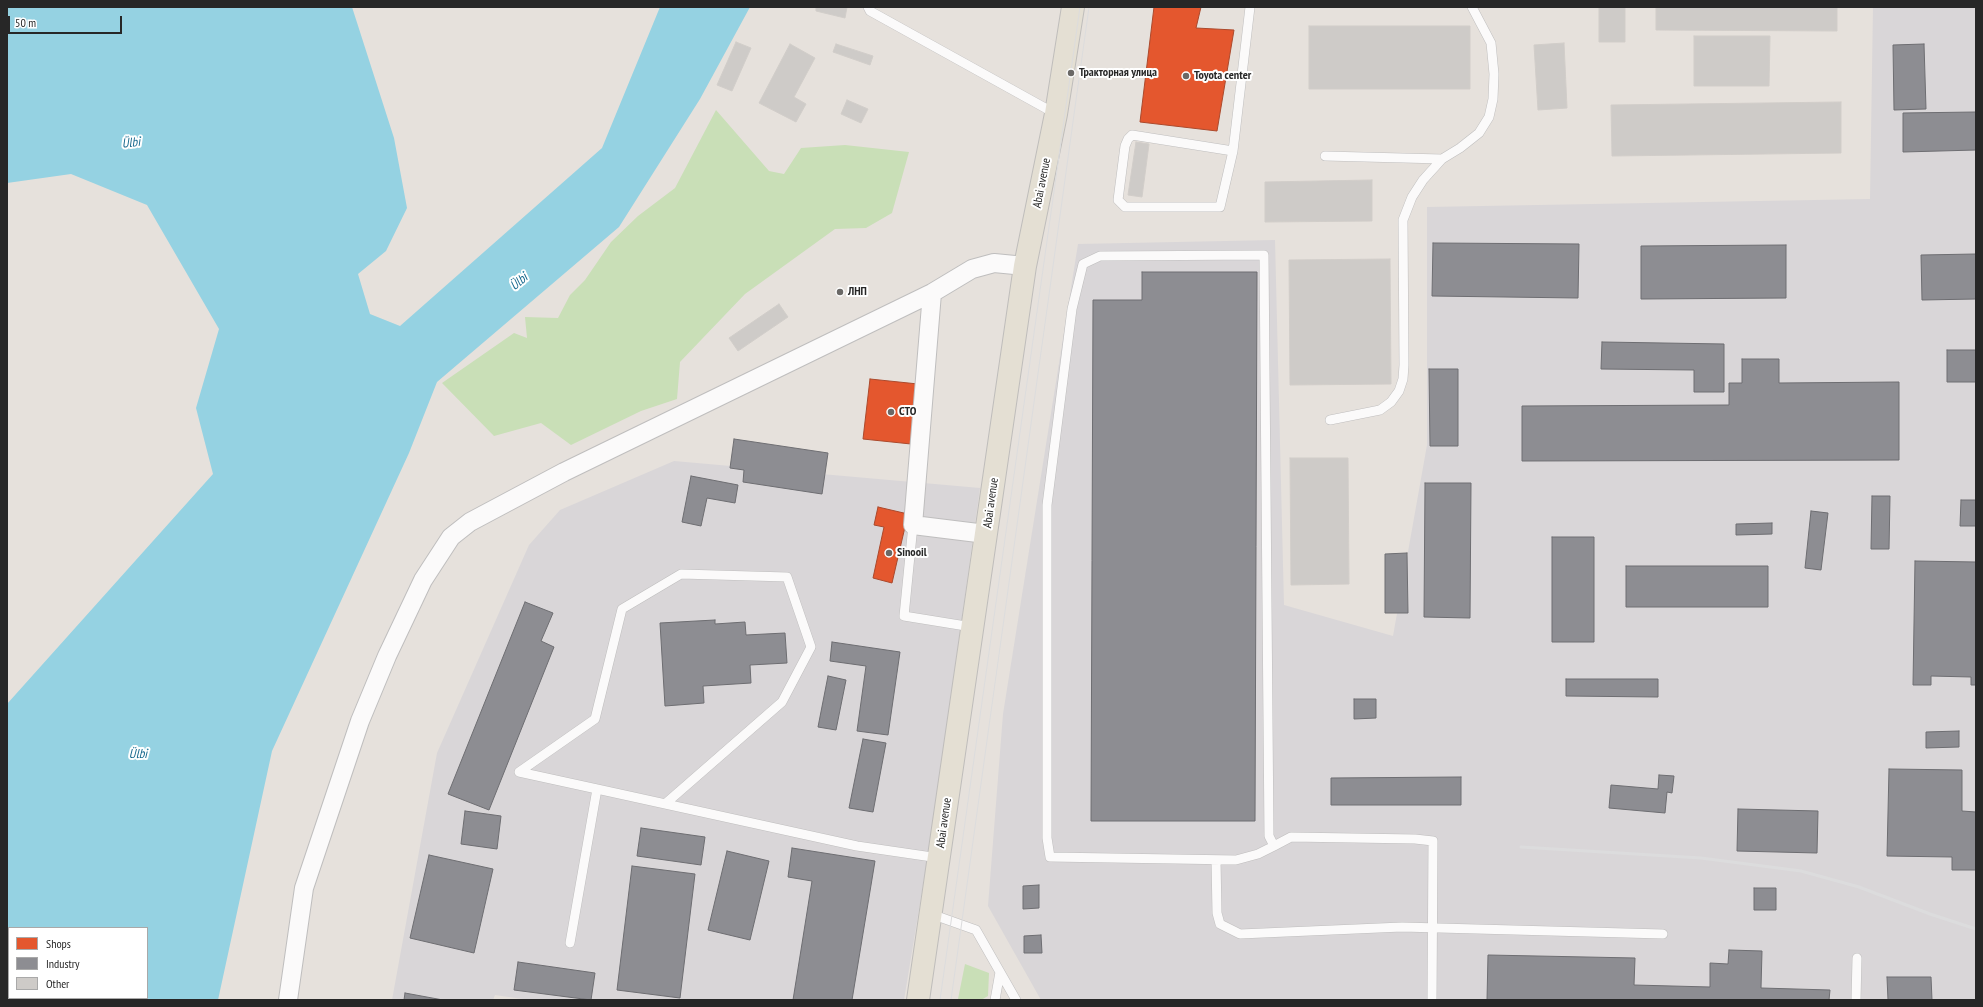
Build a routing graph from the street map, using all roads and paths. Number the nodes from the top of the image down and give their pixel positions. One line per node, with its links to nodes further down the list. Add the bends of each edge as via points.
1 (868, 7): 5 (lane, via 870,11)
2 (1073, 7): 5 (main road, Abai avenue)
3 (1250, 7): 6 (lane)
4 (1472, 7): 8 (lane, via 1491,43 1493,99 1489,117 1479,133)
5 (1056, 114): 9 (main road, Abai avenue)
6 (1233, 151): 6 (lane, via 1220,207 1125,207 1118,200 1125,146 1132,135)
7 (1325, 156): 8 (lane)
8 (1442, 159): 11 (lane, via 1423,180 1403,220 1404,365 1399,391 1391,402 1380,410)
9 (1025, 266): 10 (street, via 994,263 981,266); 13 (main road, Abai avenue)
10 (932, 293): 12 (street); 26 (street, via 564,472 470,522 451,537 423,580 387,656 360,722 304,888)
11 (1330, 420)
12 (913, 525): 13 (street); 14 (lane, via 904,616)
13 (986, 534): 14 (main road, Abai avenue)
14 (972, 626): 18 (main road, Abai avenue)
15 (597, 789): 16 (lane); 16 (lane, via 519,772 595,719 622,609 681,574 786,577 811,647 782,702); 23 (lane)
16 (665, 804): 18 (lane, via 856,846)
17 (1274, 846): 19 (lane, via 1236,860); 19 (lane, via 1269,836 1264,255 1100,256 1083,264 1072,309 1046,505 1047,830 1050,857); 21 (lane, via 1290,837 1433,841)
18 (939, 858): 20 (main road, Abai avenue)
19 (1216, 860): 21 (lane, via 1217,913 1220,924 1240,934)
20 (931, 914): 25 (lane, via 976,930); 27 (main road, Abai avenue)
21 (1432, 928): 22 (lane); 30 (lane)
22 (1663, 934)
23 (570, 943)
24 (1857, 958): 31 (lane)
25 (1000, 972): 28 (lane); 29 (lane)
26 (288, 1000)
27 (918, 1000)
28 (995, 1000)
29 (1016, 1000)
30 (1432, 1000)
31 (1856, 1000)

